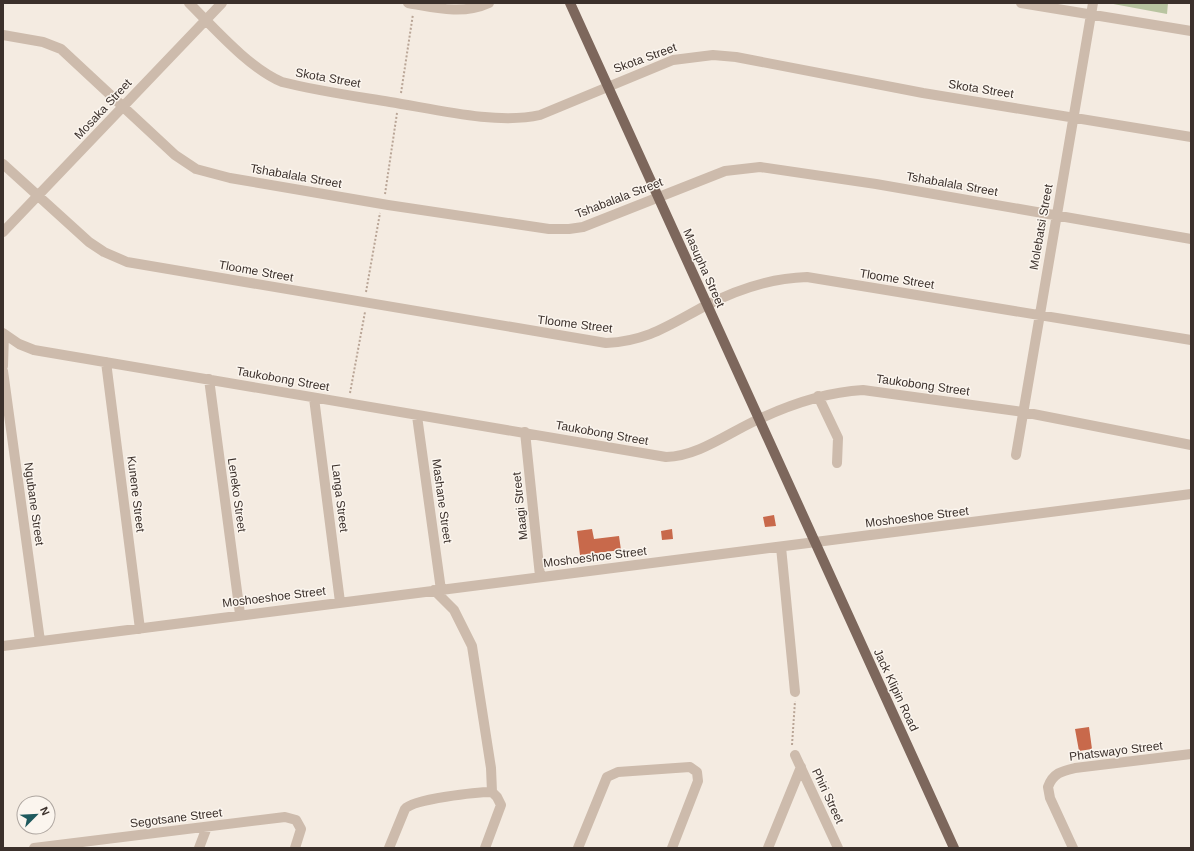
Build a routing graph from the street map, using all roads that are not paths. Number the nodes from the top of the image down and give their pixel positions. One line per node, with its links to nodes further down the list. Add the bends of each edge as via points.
1 (189, 3): 9 (street, Skota Street)
2 (222, 3): 9 (street, Mosaka Street)
3 (408, 3): 4 (street, via 457,11)
4 (489, 3)
5 (570, 3): 12 (main road, Masupha Street)
6 (1021, 3): 8 (street)
7 (1093, 3): 8 (street, Molebatsi Street)
8 (1091, 14): 10 (street); 14 (street, Molebatsi Street)
9 (205, 19): 12 (street, Skota Street, via 255,67 282,82 434,109 509,120 524,119 554,111); 13 (street, Mosaka Street)
10 (1191, 31)
11 (3, 35): 13 (street, Tshabalala Street, via 48,43 61,49)
12 (607, 86): 14 (street, Skota Street, via 673,60 713,55); 18 (main road, Masupha Street)
13 (122, 107): 17 (street, Mosaka Street); 18 (street, Tshabalala Street, via 166,148 196,168 230,178 388,205 569,230 596,223)
14 (1074, 117): 15 (street, Skota Street); 19 (street, Molebatsi Street)
15 (1191, 137)
16 (3, 164): 17 (street, Tloome Street)
17 (38, 196): 20 (street, Mosaka Street); 22 (street, Tloome Street, via 89,242 127,262 542,333 606,343 627,342 667,328)
18 (658, 198): 19 (street, Tshabalala Street, via 726,171 760,167); 22 (main road, Masupha Street)
19 (1057, 215): 21 (street, Tshabalala Street); 23 (street, Molebatsi Street)
20 (3, 232)
21 (1191, 239)
22 (707, 306): 23 (street, Tloome Street, via 759,284 806,277); 34 (main road, Masupha Street)
23 (1040, 315): 25 (street, Tloome Street); 32 (street, Molebatsi Street)
24 (4, 333): 26 (street, Taukobong Street, via 26,348); 27 (street)
25 (1191, 340)
26 (106, 362): 29 (street, Taukobong Street); 46 (street, Kunene Street)
27 (3, 366)
28 (3, 371): 47 (street, Ngubane Street)
29 (209, 379): 31 (street, Taukobong Street); 45 (street, Leneko Street)
30 (818, 396): 32 (street, Taukobong Street, via 839,391 863,390); 34 (street, Taukobong Street); 38 (street, via 838,438)
31 (314, 398): 33 (street, Taukobong Street); 44 (street, Langa Street)
32 (1023, 412): 36 (street, Taukobong Street); 37 (street, Molebatsi Street)
33 (417, 416): 35 (street, Taukobong Street); 43 (street, Mashane Street)
34 (758, 419): 35 (street, Taukobong Street, via 695,451 666,457); 40 (main road, Masupha Street)
35 (525, 432): 42 (street, Maagi Street)
36 (1191, 445)
37 (1016, 455)
38 (837, 464)
39 (1191, 494): 40 (street, Moshoeshoe Street)
40 (814, 543): 41 (street, Moshoeshoe Street); 64 (main road, Jack Klipin Road)
41 (781, 547): 42 (street, Moshoeshoe Street); 49 (street)
42 (540, 576): 43 (street, Moshoeshoe Street)
43 (437, 590): 44 (street, Moshoeshoe Street); 53 (street, via 454,610 472,646 492,768)
44 (340, 602): 45 (street, Moshoeshoe Street)
45 (240, 614): 46 (street, Moshoeshoe Street)
46 (140, 628): 47 (street, Moshoeshoe Street)
47 (40, 641): 48 (street, Moshoeshoe Street)
48 (3, 646)
49 (795, 692)
50 (1191, 754): 65 (street, Phatswayo Street, via 1060,771 1048,787 1050,798)
51 (795, 755): 52 (street, Phiri Street)
52 (801, 767): 62 (street); 63 (street, Phiri Street)
53 (492, 792): 58 (street, via 408,806); 59 (street, via 498,797 501,805)
54 (207, 827): 55 (street, Segotsane Street, via 285,817 300,824); 56 (street, Segotsane Street); 57 (street)
55 (296, 845)
56 (34, 848)
57 (199, 848)
58 (389, 848)
59 (485, 848)
60 (578, 848): 61 (street, via 607,777 618,772 682,767 694,769 698,781)
61 (672, 848)
62 (768, 848)
63 (838, 848)
64 (954, 848)
65 (1073, 848)

